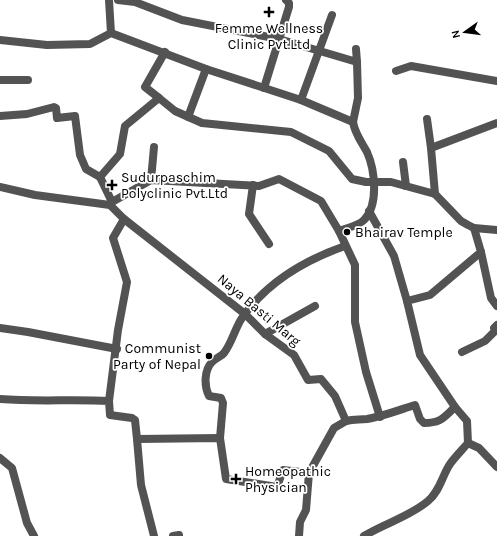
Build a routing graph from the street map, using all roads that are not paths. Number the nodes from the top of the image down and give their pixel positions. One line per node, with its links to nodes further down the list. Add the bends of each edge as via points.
1 (109, 0): 5 (street)
2 (118, 0): 6 (street, via 135,2 182,20)
3 (285, 0): 6 (street, via 289,7)
4 (332, 15): 8 (street)
5 (112, 33): 7 (street, via 90,44 47,45); 10 (street)
6 (279, 39): 8 (street); 17 (street)
7 (0, 40)
8 (318, 49): 11 (street); 19 (street)
9 (356, 49): 11 (street)
10 (165, 52): 12 (street); 18 (street, via 145,87)
11 (357, 62): 23 (street, via 358,98)
12 (206, 69): 17 (street); 21 (street)
13 (396, 71): 16 (street, via 411,66)
14 (0, 80): 15 (street)
15 (28, 80)
16 (497, 81)
17 (264, 88): 19 (street)
18 (159, 98): 21 (street); 28 (street, via 125,126 120,154)
19 (301, 100): 23 (street)
20 (0, 116): 28 (street, via 27,114 54,107 57,118 75,116 80,155 86,169)
21 (188, 117): 30 (street, via 202,123 291,132 329,152 352,179)
22 (427, 119): 26 (street)
23 (353, 122): 30 (street, via 357,137 367,153)
24 (497, 123): 26 (street)
25 (154, 147): 29 (street)
26 (431, 148): 34 (street)
27 (403, 162): 32 (street)
28 (100, 176): 35 (street, Naya Basti Marg)
29 (150, 180): 31 (street); 35 (street)
30 (373, 182): 32 (street, via 391,182); 36 (street, via 373,200)
31 (253, 185): 40 (street, via 259,186 279,179 321,201); 41 (street, via 250,214)
32 (406, 186): 34 (street)
33 (0, 187): 35 (street, via 35,195)
34 (435, 194): 38 (street, via 462,221)
35 (111, 204): 37 (street, Naya Basti Marg)
36 (369, 211): 40 (street, via 365,220 359,224); 44 (street, via 394,256)
37 (124, 220): 47 (street, Naya Basti Marg); 51 (street, via 113,238 127,282)
38 (474, 228): 39 (street); 43 (street)
39 (497, 230)
40 (339, 231): 42 (street)
41 (269, 244)
42 (346, 246): 47 (street, via 312,259 295,269 266,290); 56 (street, via 355,265 355,322 366,372)
43 (481, 252): 44 (street, via 430,295); 46 (street, via 491,298)
44 (407, 301): 55 (street, via 420,356)
45 (315, 306): 50 (street)
46 (497, 306)
47 (245, 314): 50 (street, Naya Basti Marg); 58 (street, via 224,353 212,361 206,375 209,396 221,398 223,403)
48 (497, 325): 52 (street, via 495,331 485,340)
49 (0, 328): 51 (street)
50 (265, 334): 57 (street, Naya Basti Marg, via 294,355 308,380 321,379 335,396)
51 (117, 349): 54 (street)
52 (462, 352)
53 (0, 399): 54 (street)
54 (108, 401): 59 (street, via 110,415 135,420)
55 (455, 407): 56 (street, via 435,423 424,423 415,405); 60 (street, via 467,420)
56 (380, 417): 57 (street)
57 (346, 421): 64 (street, via 334,428)
58 (220, 438): 59 (street); 64 (street, via 226,479 277,487 283,470)
59 (137, 439): 66 (street, via 141,485)
60 (468, 443): 62 (street); 68 (street, via 451,463 442,483 430,500 401,519 379,526)
61 (0, 458): 65 (street, via 12,468 27,523)
62 (494, 459): 63 (street)
63 (497, 467)
64 (309, 472): 67 (street, via 306,510 300,522)
65 (34, 536)
66 (154, 536)
67 (300, 536)
68 (364, 536)

